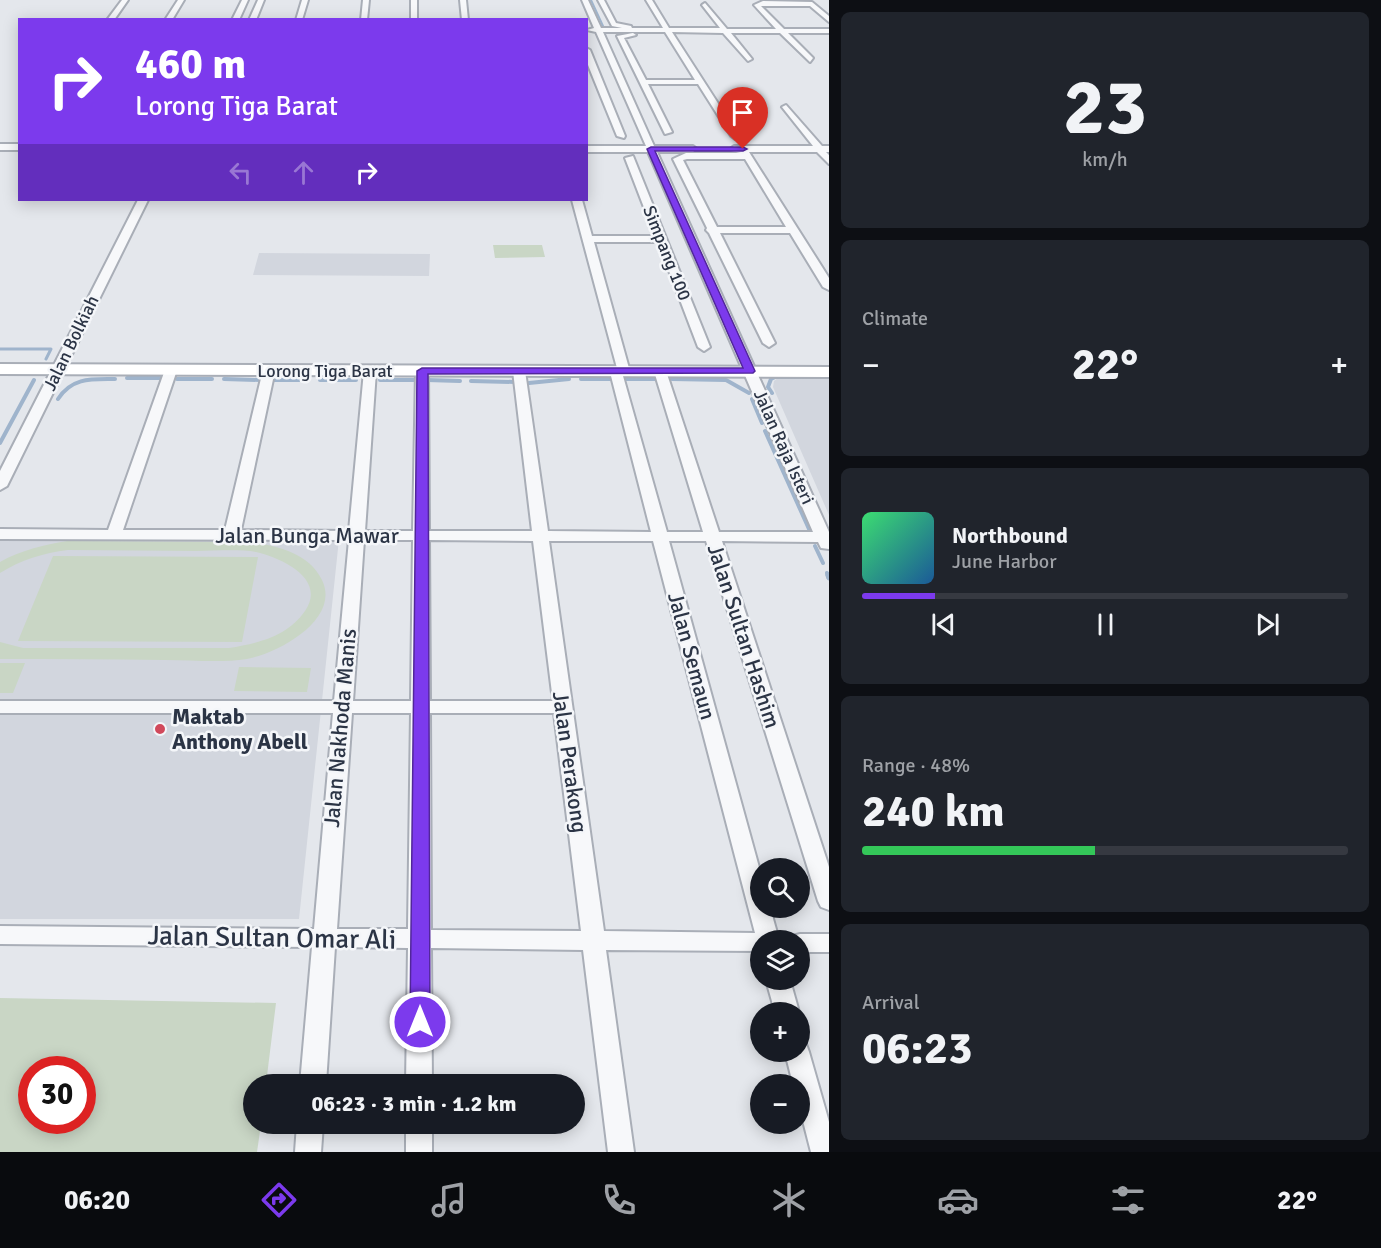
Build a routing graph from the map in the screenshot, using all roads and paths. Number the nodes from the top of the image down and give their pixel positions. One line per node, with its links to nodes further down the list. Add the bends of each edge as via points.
1 (125, 0): 13 (street)
2 (181, 0): 14 (street)
3 (244, 0): 15 (street)
4 (261, 0): 16 (street)
5 (305, 0): 17 (street)
6 (366, 0): 18 (street)
7 (414, 0): 19 (street)
8 (464, 0): 20 (street)
9 (585, 0): 23 (street, Jalan Raja Isteri)
10 (601, 0): 24 (street, via 615,26)
11 (649, 0): 24 (street)
12 (705, 5): 25 (street)
13 (112, 18)
14 (169, 18)
15 (236, 18)
16 (253, 18)
17 (300, 18)
18 (364, 18)
19 (414, 18)
20 (465, 18)
21 (829, 20): 26 (street, via 814,5 757,5)
22 (588, 30): 23 (street)
23 (599, 30): 24 (street); 42 (street, Jalan Raja Isteri)
24 (668, 31): 25 (street); 33 (street, via 620,36); 34 (street)
25 (725, 31): 26 (street); 29 (street)
26 (781, 31): 27 (street); 30 (street)
27 (829, 31)
28 (588, 55): 32 (street)
29 (748, 59)
30 (810, 60)
31 (588, 81): 32 (street)
32 (599, 81): 38 (street)
33 (643, 82): 34 (street); 36 (street)
34 (700, 82): 37 (street)
35 (786, 107): 43 (street)
36 (668, 132)
37 (735, 135)
38 (621, 136)
39 (0, 147): 40 (street)
40 (18, 147)
41 (588, 149): 42 (street)
42 (651, 149): 44 (street); 64 (street, Jalan Raja Isteri)
43 (824, 149): 44 (street); 46 (street)
44 (746, 152): 49 (street, via 678,159); 50 (street)
45 (630, 158): 52 (street, Simpang 100)
46 (829, 161)
47 (142, 201): 57 (street, Jalan Bolkiah)
48 (577, 201): 51 (street)
49 (711, 230): 50 (street); 54 (street)
50 (794, 230): 53 (street)
51 (588, 239): 52 (street); 65 (street)
52 (662, 239): 55 (street, Simpang 100)
53 (829, 287)
54 (769, 343)
55 (704, 347)
56 (0, 369): 57 (main road, Lorong Tiga Barat)
57 (58, 369): 58 (main road, Lorong Tiga Barat); 67 (street, Jalan Bolkiah)
58 (171, 370): 59 (main road, Lorong Tiga Barat); 70 (street)
59 (269, 370): 60 (main road, Lorong Tiga Barat); 71 (street)
60 (370, 371): 61 (main road, Lorong Tiga Barat); 72 (street, Jalan Nakhoda Manis)
61 (422, 371): 62 (main road, Lorong Tiga Barat); 73 (street)
62 (519, 371): 65 (main road, Lorong Tiga Barat); 74 (street, Jalan Perakong)
63 (660, 371): 64 (main road, Lorong Tiga Barat); 65 (main road, Lorong Tiga Barat); 76 (street, Jalan Sultan Hashim)
64 (750, 371): 66 (main road, Lorong Tiga Barat); 77 (street, Jalan Raja Isteri)
65 (620, 372): 75 (street, Jalan Semaun)
66 (829, 372)
67 (4, 469): 68 (street, Jalan Bolkiah)
68 (0, 486)
69 (0, 534): 70 (street, Jalan Bunga Mawar)
70 (114, 534): 71 (street, Jalan Bunga Mawar)
71 (232, 534): 72 (street, Jalan Bunga Mawar)
72 (356, 536): 73 (street, Jalan Bunga Mawar); 79 (street, Jalan Nakhoda Manis)
73 (422, 536): 74 (street, Jalan Bunga Mawar); 81 (street)
74 (540, 536): 75 (street, Jalan Bunga Mawar); 80 (street, Jalan Perakong)
75 (661, 536): 76 (street, Jalan Bunga Mawar); 83 (street, Jalan Semaun)
76 (711, 536): 77 (street, Jalan Bunga Mawar); 82 (street, Jalan Sultan Hashim)
77 (827, 541)
78 (0, 707): 79 (street)
79 (342, 707): 81 (street); 85 (street, Jalan Nakhoda Manis)
80 (562, 707): 81 (street); 87 (street, Jalan Perakong)
81 (419, 708): 86 (street)
82 (829, 901)
83 (765, 930)
84 (0, 935): 85 (street, Jalan Sultan Omar Ali)
85 (323, 938): 86 (street, Jalan Sultan Omar Ali); 92 (street, Jalan Nakhoda Manis)
86 (421, 939): 87 (street, Jalan Sultan Omar Ali); 93 (street)
87 (593, 941): 88 (street, Jalan Sultan Omar Ali); 98 (street, Jalan Perakong)
88 (750, 942)
89 (810, 943): 90 (street)
90 (829, 943)
91 (800, 1062): 99 (street)
92 (313, 1074)
93 (419, 1074)
94 (309, 1134): 96 (street)
95 (419, 1134): 97 (street)
96 (308, 1152)
97 (419, 1152)
98 (621, 1152)
99 (824, 1152)

